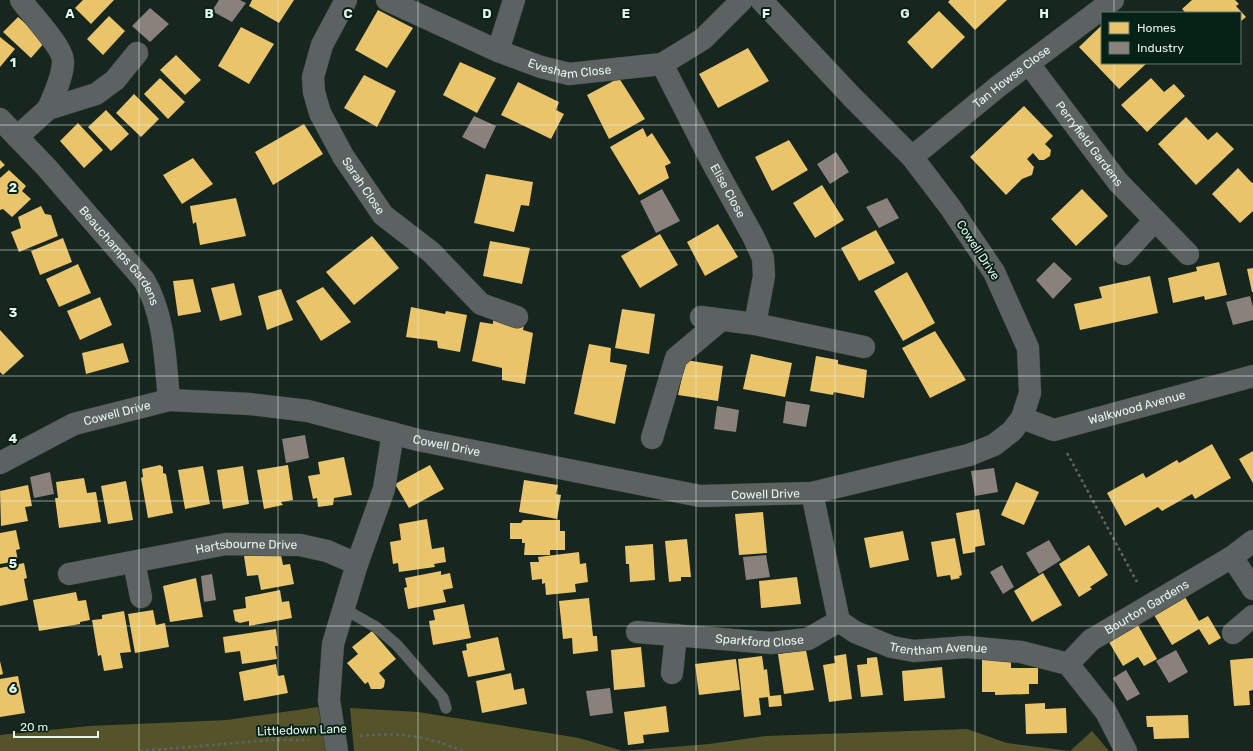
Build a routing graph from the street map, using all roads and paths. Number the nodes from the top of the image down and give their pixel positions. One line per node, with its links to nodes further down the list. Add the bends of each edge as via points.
1 (21, 0): 12 (street, via 54,42 63,60 59,81)
2 (346, 0): 19 (street, Sarah Close, via 322,45 313,77 320,113 340,150 383,215 431,252 481,304)
3 (387, 0): 8 (street, Evesham Close)
4 (514, 0): 8 (street)
5 (742, 0): 10 (street, Evesham Close, via 703,38)
6 (761, 0): 15 (street, Cowell Drive, via 852,97)
7 (1113, 0): 11 (street, Tan Howse Close)
8 (498, 51): 10 (street, Evesham Close, via 540,67 569,74)
9 (137, 53): 12 (street, via 115,80 96,94)
10 (662, 64): 20 (street, Elise Close, via 754,238 762,258 764,276)
11 (1029, 64): 15 (street, Tan Howse Close); 16 (street, Perryfield Gardens, via 1118,182)
12 (48, 109): 14 (street)
13 (0, 119): 14 (street, Beauchamps Gardens)
14 (17, 137): 23 (street, Beauchamps Gardens, via 52,174 151,291 160,320)
15 (912, 156): 24 (street, Cowell Drive, via 994,272 1028,348 1030,393)
16 (1155, 220): 17 (street); 18 (street, Perryfield Gardens)
17 (1124, 254)
18 (1188, 254)
19 (517, 317)
20 (755, 324): 21 (street); 27 (street, via 711,319 676,358)
21 (864, 347)
22 (1253, 376): 25 (street, Walkwood Avenue)
23 (169, 400): 26 (street, Cowell Drive, via 250,404 308,411); 28 (street, Cowell Drive, via 74,424)
24 (1022, 418): 25 (street); 29 (street, Cowell Drive, via 1012,431 994,445 969,455)
25 (1054, 430): 37 (path)
26 (394, 433): 29 (street, Cowell Drive, via 418,440 700,496); 33 (street, via 384,489)
27 (652, 438)
28 (0, 463)
29 (812, 494): 40 (street)
30 (1253, 541): 31 (street, Bourton Gardens)
31 (1232, 557): 35 (street); 37 (street, Bourton Gardens)
32 (134, 562): 33 (street, Hartsbourne Drive, via 226,544 300,545 327,551); 34 (street, Hartsbourne Drive); 36 (street)
33 (357, 564): 38 (street)
34 (69, 574)
35 (1253, 589)
36 (141, 597)
37 (1150, 605): 44 (street, Bourton Gardens, via 1090,640)
38 (344, 609): 46 (lane, via 376,627 397,645 443,698); 47 (street, via 333,644 330,674 329,700)
39 (1253, 616): 42 (street)
40 (839, 621): 43 (street, Sparkford Close, via 808,639 771,643); 44 (street, Trentham Avenue, via 855,632 892,647 914,651 967,647 1021,652)
41 (637, 632): 43 (street, Sparkford Close)
42 (1234, 633)
43 (676, 635): 45 (street)
44 (1068, 664): 50 (street, via 1106,712)
45 (672, 673)
46 (446, 708)
47 (336, 745): 48 (path, Littledown Lane, via 272,740); 49 (path, Littledown Lane, via 376,734 410,736)
48 (140, 751)
49 (463, 751)
50 (1126, 751)

